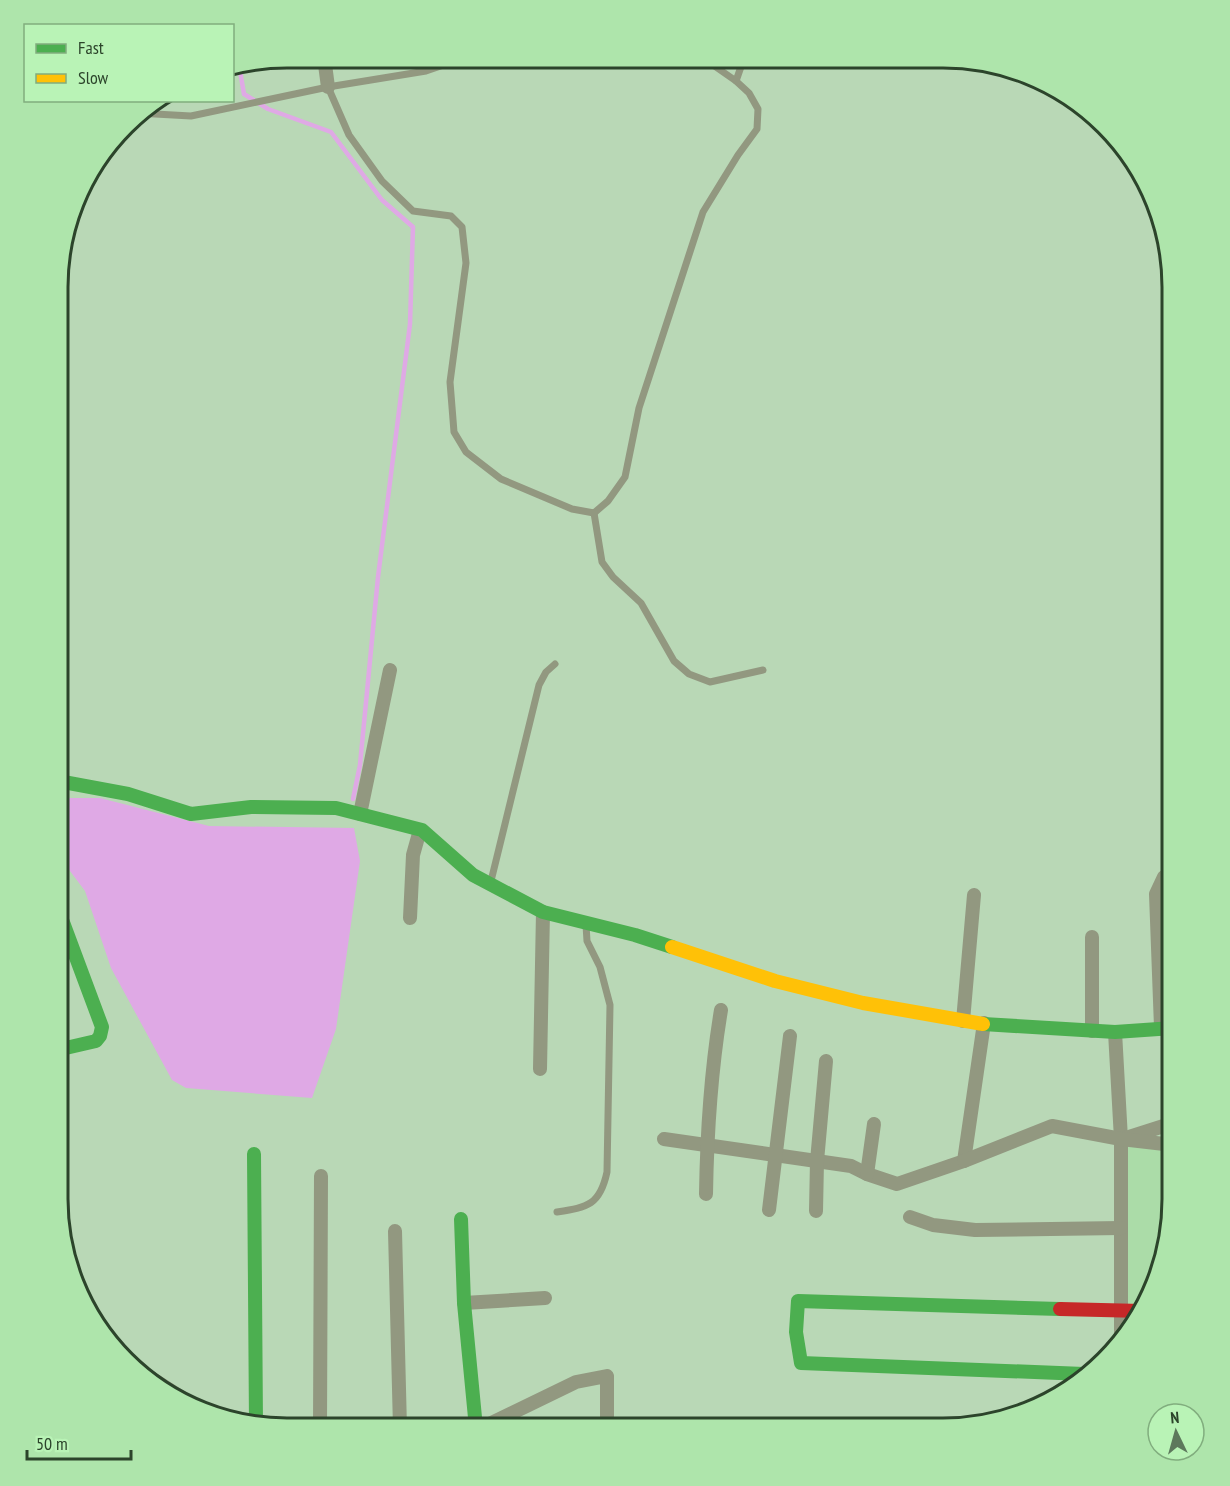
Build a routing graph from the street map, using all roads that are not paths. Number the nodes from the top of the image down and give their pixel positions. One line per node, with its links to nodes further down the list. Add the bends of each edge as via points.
1 (325, 68): 6 (street)
2 (434, 68): 6 (lane)
3 (717, 68): 5 (lane)
4 (741, 68): 5 (lane)
5 (736, 81): 8 (lane, via 758,109 758,129 703,212 639,408 625,477)
6 (328, 87): 7 (lane, via 191,116); 8 (lane, via 349,135 382,181 413,211 452,216 462,227 465,263 450,382 454,432 466,452 501,479 572,509)
7 (152, 114)
8 (594, 513): 11 (lane, via 602,562 613,578 641,603 674,661 689,674 710,682)
9 (555, 664): 16 (lane, via 538,685)
10 (390, 670): 13 (street)
11 (763, 670)
12 (68, 782): 13 (street, via 128,794 191,814 251,807 336,808)
13 (360, 814): 14 (street)
14 (420, 830): 16 (street, via 474,875); 19 (street, via 412,855)
15 (1162, 881): 23 (street, via 1156,894)
16 (490, 883): 18 (street)
17 (974, 895): 25 (street)
18 (543, 912): 20 (street); 33 (street)
19 (410, 918)
20 (586, 923): 25 (street, via 775,981 863,1003); 49 (lane, via 587,941 600,967 610,1005 606,1172 604,1187 593,1203)
21 (68, 936): 31 (street, via 102,1027 96,1041)
22 (1092, 937): 28 (street)
23 (1162, 967)
24 (722, 1010): 39 (street, via 715,1046)
25 (963, 1021): 26 (street)
26 (984, 1023): 28 (street); 43 (street)
27 (1162, 1027): 29 (street)
28 (1092, 1031): 29 (street)
29 (1115, 1032): 37 (street)
30 (790, 1036): 41 (street)
31 (68, 1047)
32 (826, 1062): 42 (street)
33 (540, 1069)
34 (874, 1124): 44 (street)
35 (1162, 1126): 37 (street)
36 (664, 1139): 39 (street)
37 (1121, 1139): 38 (street); 43 (street, via 1052,1126); 52 (street)
38 (1162, 1144)
39 (707, 1146): 41 (street); 46 (street)
40 (254, 1154): 60 (street)
41 (774, 1155): 42 (street); 47 (street)
42 (817, 1161): 44 (street, via 851,1166); 48 (street)
43 (964, 1161): 44 (street, via 897,1184)
44 (867, 1174)
45 (321, 1176): 61 (street)
46 (706, 1194)
47 (769, 1210)
48 (816, 1211)
49 (557, 1212)
50 (910, 1217): 52 (street, via 933,1225 975,1230)
51 (461, 1218): 55 (street)
52 (1121, 1228): 56 (street)
53 (395, 1231): 62 (street)
54 (545, 1298): 55 (street)
55 (464, 1303): 63 (street)
56 (1121, 1310): 57 (street); 58 (street); 59 (street, via 798,1301 794,1321 801,1363)
57 (1132, 1311)
58 (1121, 1328)
59 (1076, 1374)
60 (256, 1417)
61 (320, 1418)
62 (400, 1418)
63 (475, 1418)
64 (502, 1418): 65 (street, via 576,1382 607,1376)
65 (607, 1418)

